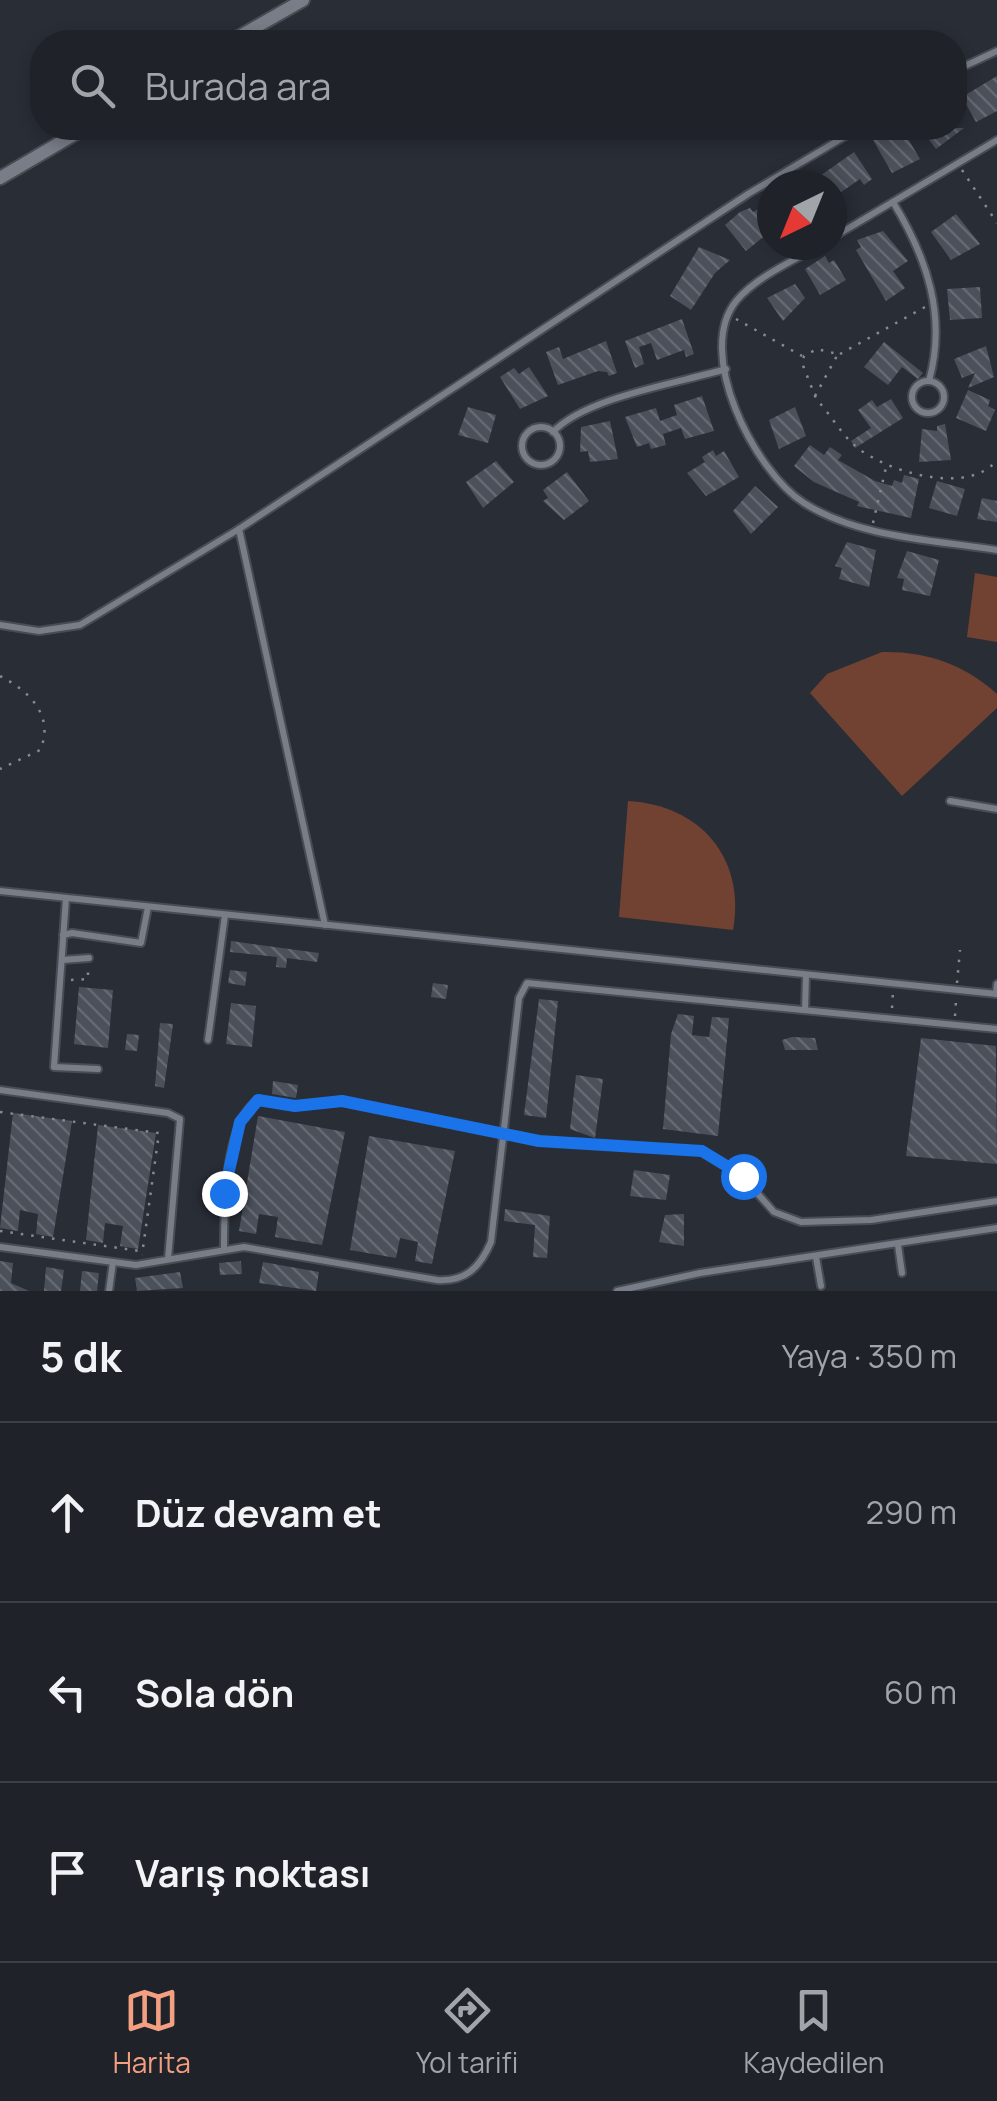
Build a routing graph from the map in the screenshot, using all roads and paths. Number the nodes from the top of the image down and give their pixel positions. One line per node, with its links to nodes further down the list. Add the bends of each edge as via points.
1 (303, 0): 2 (street)
2 (251, 30)
3 (997, 51): 4 (lane)
4 (967, 65)
5 (65, 140): 9 (street)
6 (839, 140): 24 (lane)
7 (997, 140): 8 (lane)
8 (957, 164): 10 (lane); 11 (path)
9 (0, 178)
10 (892, 202): 12 (lane); 14 (lane, via 921,252)
11 (997, 223)
12 (847, 229)
13 (795, 260): 15 (lane, via 753,285)
14 (934, 302): 16 (path); 19 (lane, via 937,352)
15 (731, 314): 17 (path); 18 (lane)
16 (838, 354): 17 (path, via 818,349); 20 (path)
17 (804, 356): 20 (path)
18 (726, 369): 21 (lane, via 596,406); 25 (lane, via 738,421 786,487 802,503)
19 (929, 381): 19 (lane, via 916,386 912,398 927,413 945,398)
20 (815, 396): 23 (path, via 854,445)
21 (553, 432): 21 (lane, via 535,428 526,435 523,449 531,462 546,465 558,456)
22 (997, 460): 23 (path, via 982,471 932,480)
23 (887, 461): 25 (path)
24 (239, 528): 27 (lane, via 80,624); 36 (lane)
25 (871, 529): 26 (lane)
26 (997, 550)
27 (0, 626)
28 (0, 676): 29 (path, via 30,698 47,733 40,750)
29 (0, 769)
30 (950, 802): 31 (lane)
31 (997, 809)
32 (0, 891): 33 (lane)
33 (66, 898): 34 (lane); 37 (lane)
34 (148, 906): 35 (lane); 37 (lane, via 140,944)
35 (225, 914): 36 (lane); 50 (lane)
36 (325, 926): 41 (lane)
37 (63, 936): 40 (lane)
38 (960, 950): 44 (path)
39 (89, 958): 40 (lane)
40 (62, 960): 51 (lane, via 54,1066)
41 (806, 974): 42 (lane); 46 (lane)
42 (893, 984): 44 (lane); 47 (path)
43 (997, 984): 45 (lane)
44 (956, 990): 45 (lane); 48 (path)
45 (996, 994)
46 (805, 1010): 49 (lane); 54 (lane, via 527,983 519,998)
47 (892, 1010)
48 (956, 1016)
49 (997, 1030)
50 (208, 1040)
51 (98, 1069)
52 (0, 1090): 62 (lane, via 180,1119)
53 (0, 1112): 57 (path, via 159,1133 142,1251)
54 (504, 1132): 55 (lane, via 611,1149 702,1151 743,1176 774,1212 800,1222 872,1220); 60 (lane, via 490,1242 467,1275 437,1280); 60 (lane, via 342,1101 295,1106 258,1100 240,1122 224,1193)
55 (997, 1201)
56 (997, 1228): 58 (lane)
57 (0, 1231)
58 (898, 1245): 61 (lane); 64 (lane)
59 (0, 1247): 63 (lane)
60 (224, 1248): 62 (lane)
61 (816, 1257): 65 (lane); 66 (lane)
62 (168, 1259): 63 (lane)
63 (113, 1262): 67 (lane)
64 (902, 1272)
65 (821, 1286)
66 (622, 1290)
67 (109, 1291)

